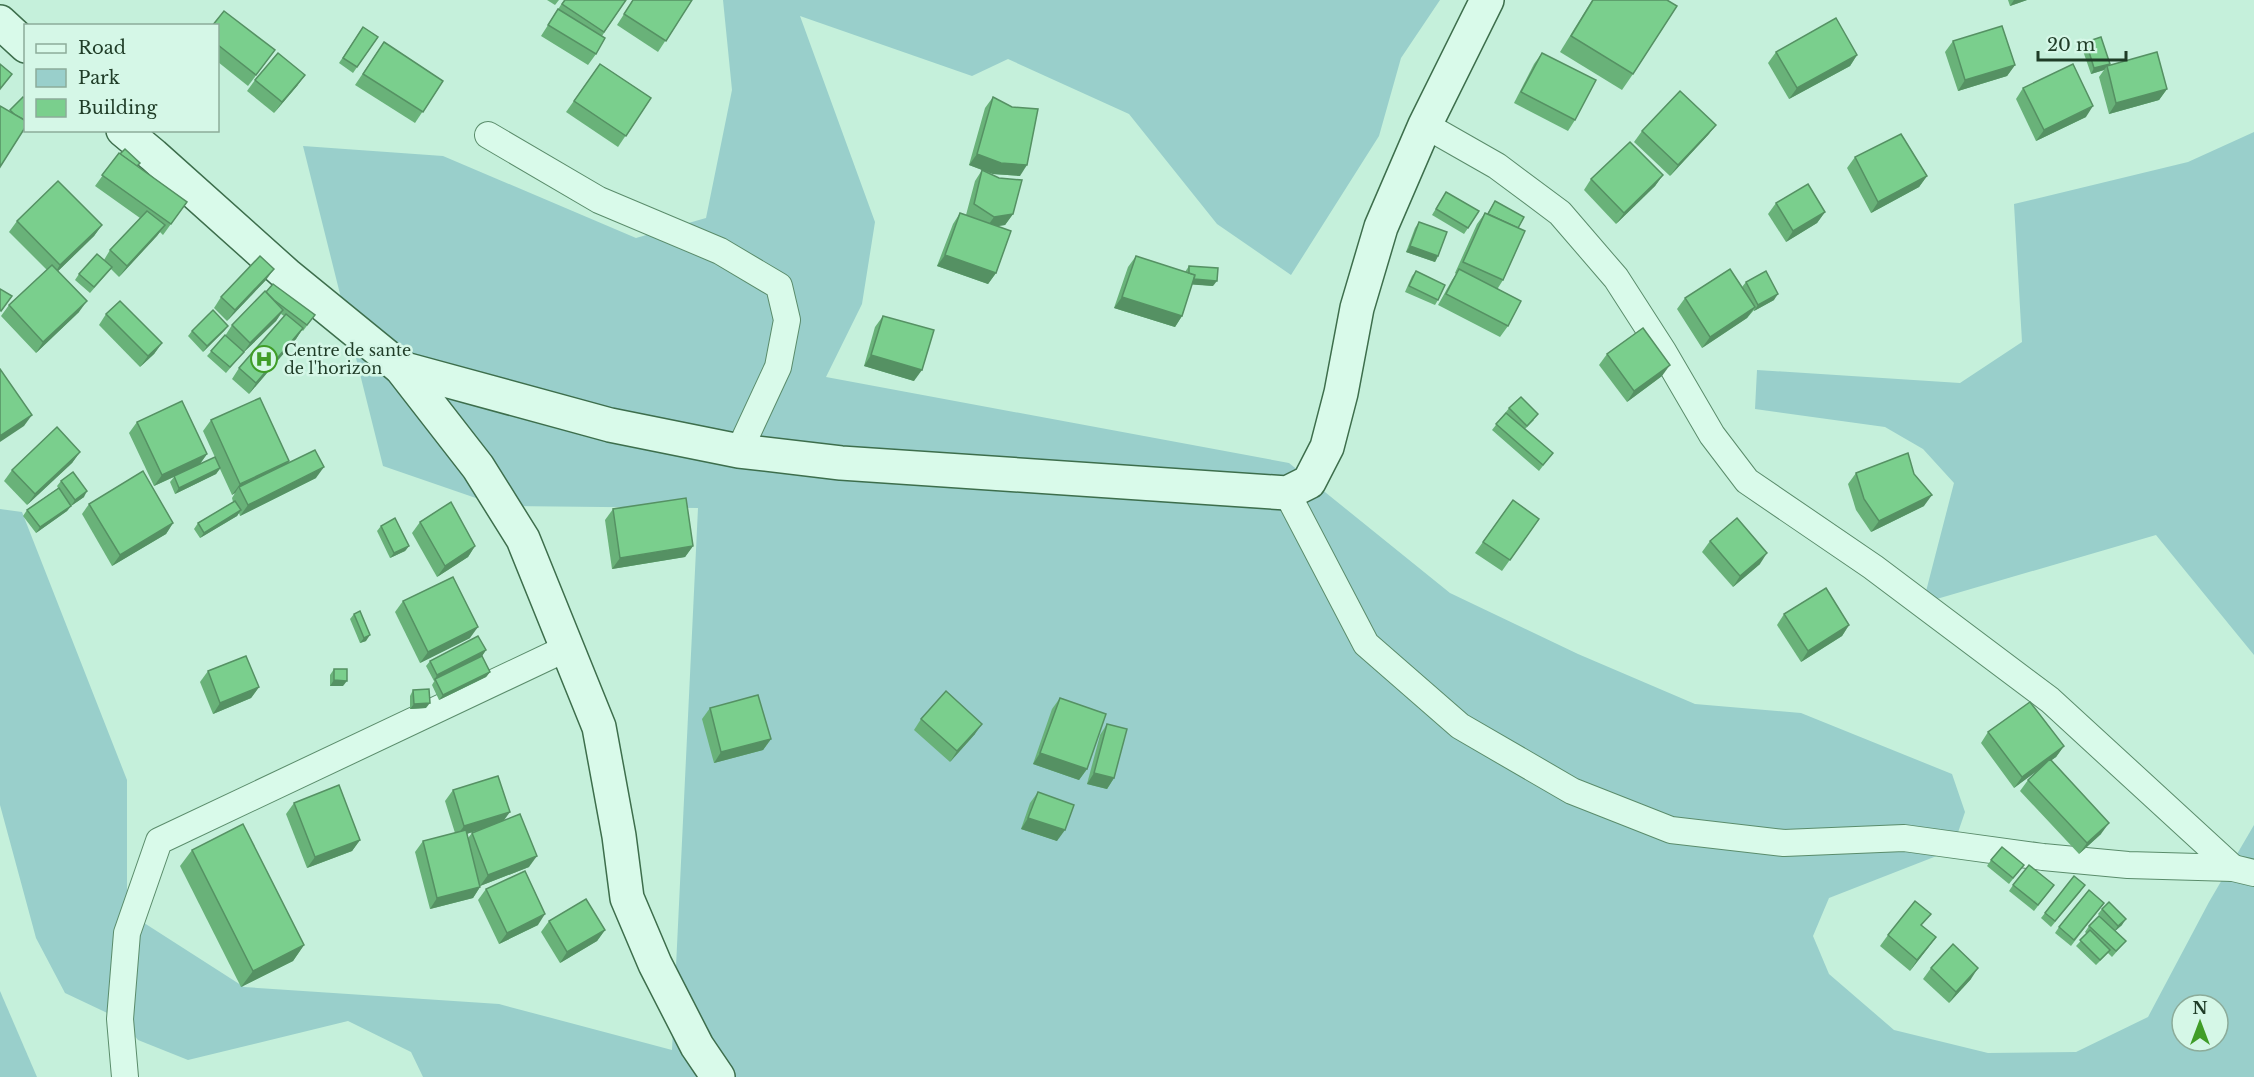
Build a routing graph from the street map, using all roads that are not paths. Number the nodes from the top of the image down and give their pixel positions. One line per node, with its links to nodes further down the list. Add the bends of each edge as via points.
1 (1487, 0): 4 (street)
2 (0, 22): 3 (street)
3 (24, 44)
4 (1425, 125): 9 (street, via 1381,227 1357,308 1327,447 1309,482); 11 (street, via 1497,166 1560,213 1616,278 1712,435 1747,481 1873,567 2050,700)
5 (125, 132): 7 (street, via 287,275)
6 (488, 135): 8 (street, via 599,200 720,251 779,286 787,320 778,367)
7 (401, 368): 8 (street, via 610,425); 10 (street, via 478,467 523,539)
8 (740, 451): 9 (street, via 841,463)
9 (1287, 493): 11 (street, via 1366,644 1461,726 1572,791 1671,830 1784,843 1904,838 2043,857)
10 (567, 648): 12 (street, via 159,841 126,933 120,1019); 13 (street, via 599,727 627,898 655,964)
11 (2243, 870)
12 (125, 1077)
13 (718, 1077)

